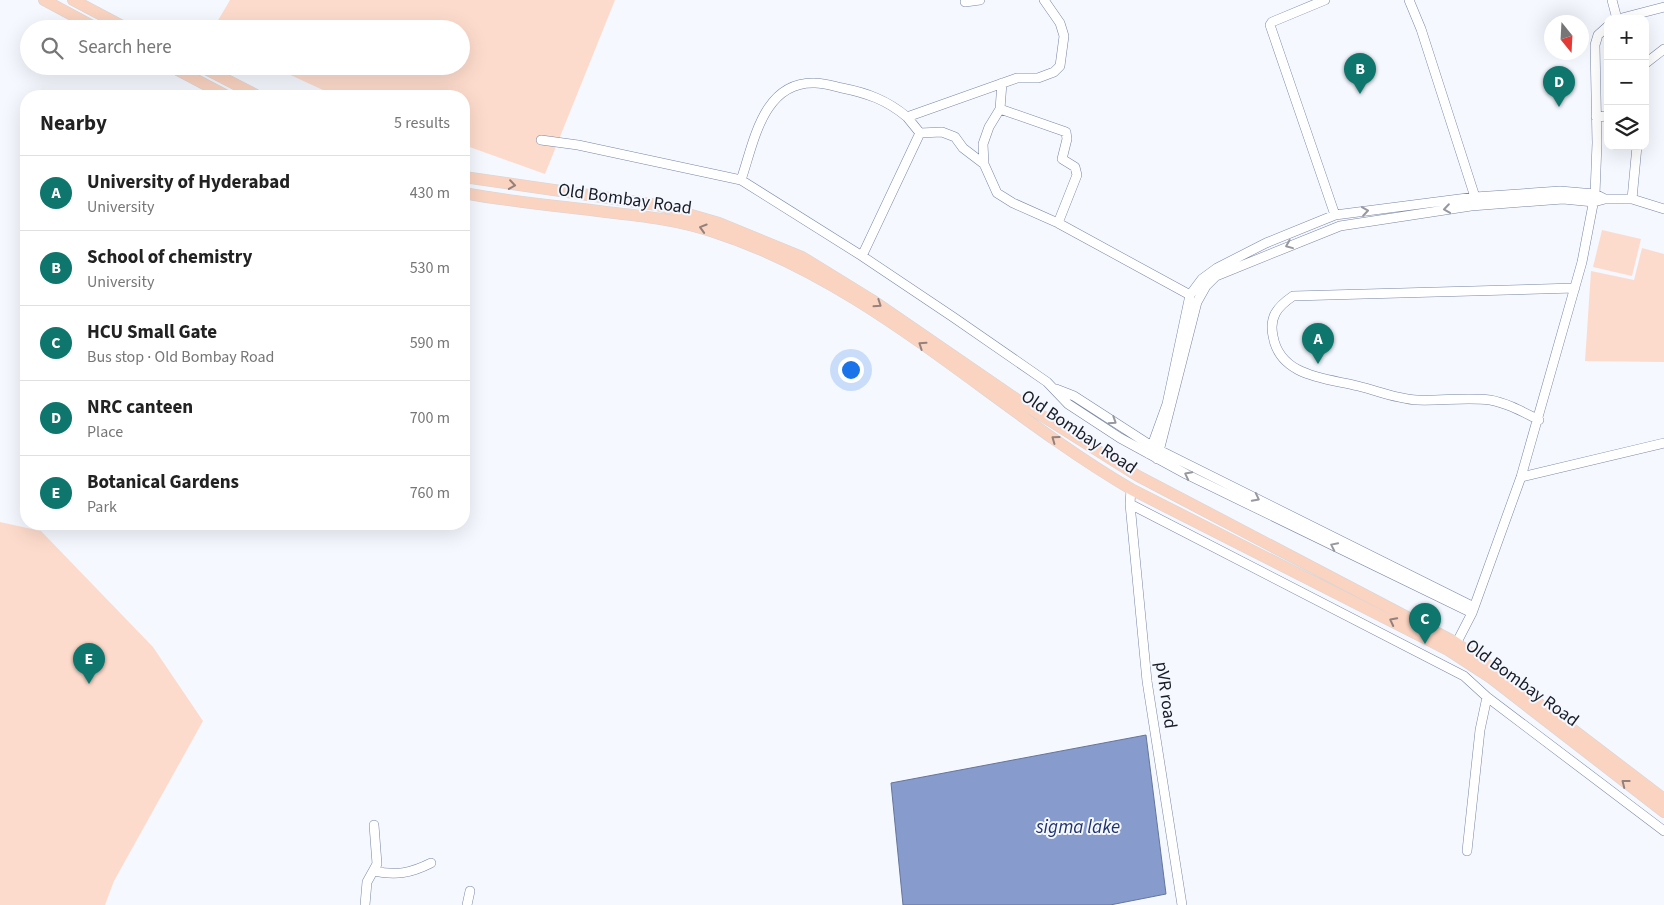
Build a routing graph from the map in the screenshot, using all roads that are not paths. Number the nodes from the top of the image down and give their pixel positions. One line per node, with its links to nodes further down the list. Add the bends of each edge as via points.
1 (44, 0): 12 (main road)
2 (73, 0): 13 (main road)
3 (980, 0): 8 (street)
4 (1044, 0): 19 (street, via 1060,23 1064,36 1060,66 1038,78 1017,78)
5 (1325, 0): 38 (street, via 1270,25)
6 (1409, 0): 34 (street)
7 (1612, 0): 10 (street)
8 (965, 2)
9 (1664, 7): 11 (street)
10 (1617, 15)
11 (1633, 15)
12 (81, 20)
13 (111, 20)
14 (1604, 30): 26 (street, via 1595,45)
15 (1664, 50): 16 (street)
16 (1649, 61)
17 (187, 75): 20 (main road)
18 (217, 75): 20 (main road); 22 (main road)
19 (1002, 83): 23 (street); 25 (street)
20 (210, 87): 21 (main road)
21 (215, 90)
22 (246, 90)
23 (1000, 109): 30 (street, via 983,144); 39 (street, via 1066,132 1062,159 1074,167 1077,175)
24 (1604, 116): 26 (street)
25 (907, 117): 27 (street); 32 (street, via 894,105 868,93 815,83 792,86 774,97 762,117)
26 (1596, 117): 35 (street)
27 (920, 134): 30 (street, via 942,132 955,137 963,148); 40 (street)
28 (541, 140): 32 (street)
29 (1637, 150): 36 (street)
30 (984, 164): 39 (street, via 997,193)
31 (470, 178): 50 (main road, Old Bombay Road, one-way to 50, via 657,205 719,223 802,257 1138,476)
32 (741, 180): 40 (street)
33 (470, 194): 47 (main road, Old Bombay Road, one-way to 33, via 1094,467 991,392 820,277 772,254 683,222)
34 (1475, 197): 35 (street, via 1560,191); 38 (street, one-way to 34)
35 (1594, 198): 36 (street); 41 (street); 45 (street, one-way to 45, via 1472,206 1340,226 1216,276 1196,302)
36 (1632, 199): 37 (street)
37 (1664, 209)
38 (1335, 215): 42 (street, via 1266,243 1217,268 1202,279)
39 (1058, 223): 42 (street)
40 (862, 256): 45 (street, via 1056,389 1068,404)
41 (1574, 288): 43 (street); 43 (street, via 1293,296 1281,304 1270,324 1274,341 1285,361 1306,374 1415,400 1489,400)
42 (1190, 295): 45 (street)
43 (1539, 420): 46 (street)
44 (1664, 443): 46 (street)
45 (1155, 452): 49 (street)
46 (1521, 477): 49 (street)
47 (1132, 489): 48 (street, pVR road); 53 (main road, Old Bombay Road, one-way to 47, via 1490,678 1448,650)
48 (1130, 504): 51 (street, via 1448,667 1464,676); 62 (street, pVR road, via 1147,681)
49 (1473, 610): 50 (street)
50 (1456, 644): 52 (main road, Old Bombay Road)
51 (1487, 697): 55 (street); 56 (street, via 1480,730)
52 (1664, 798)
53 (1664, 812)
54 (374, 825): 58 (street, via 378,854)
55 (1664, 831)
56 (1467, 851)
57 (431, 864): 58 (street, via 405,874)
58 (374, 871): 60 (street, via 367,882)
59 (470, 891): 61 (street)
60 (367, 905)
61 (467, 905)
62 (1182, 905)

